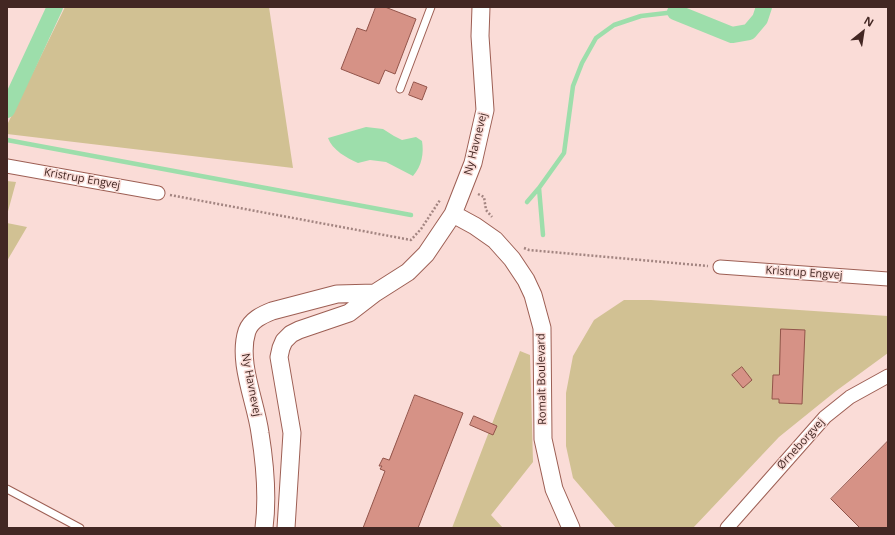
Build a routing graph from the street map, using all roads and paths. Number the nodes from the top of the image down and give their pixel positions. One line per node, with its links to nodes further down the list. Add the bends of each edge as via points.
1 (430, 7): 3 (lane)
2 (481, 7): 6 (street, Ny Havnevej, via 480,36 485,110 474,163)
3 (400, 90)
4 (7, 166): 5 (street, Kristrup Engvej)
5 (158, 193)
6 (453, 214): 9 (street, Ny Havnevej, via 426,254 408,272); 15 (street, Romalt Boulevard, via 495,240 512,259 533,294 542,328 543,439 554,488)
7 (720, 267): 8 (street, Kristrup Engvej)
8 (888, 279)
9 (375, 293): 13 (street, Ny Havnevej, via 337,294 272,310 254,321 248,330 244,351 260,433 265,478); 14 (street, Ny Havnevej, via 349,313 295,332 280,348 279,356 292,433)
10 (888, 376): 16 (street, Ørneborgvej, via 850,397 825,417)
11 (7, 488): 12 (lane)
12 (80, 528)
13 (264, 528)
14 (286, 528)
15 (570, 528)
16 (727, 528)

